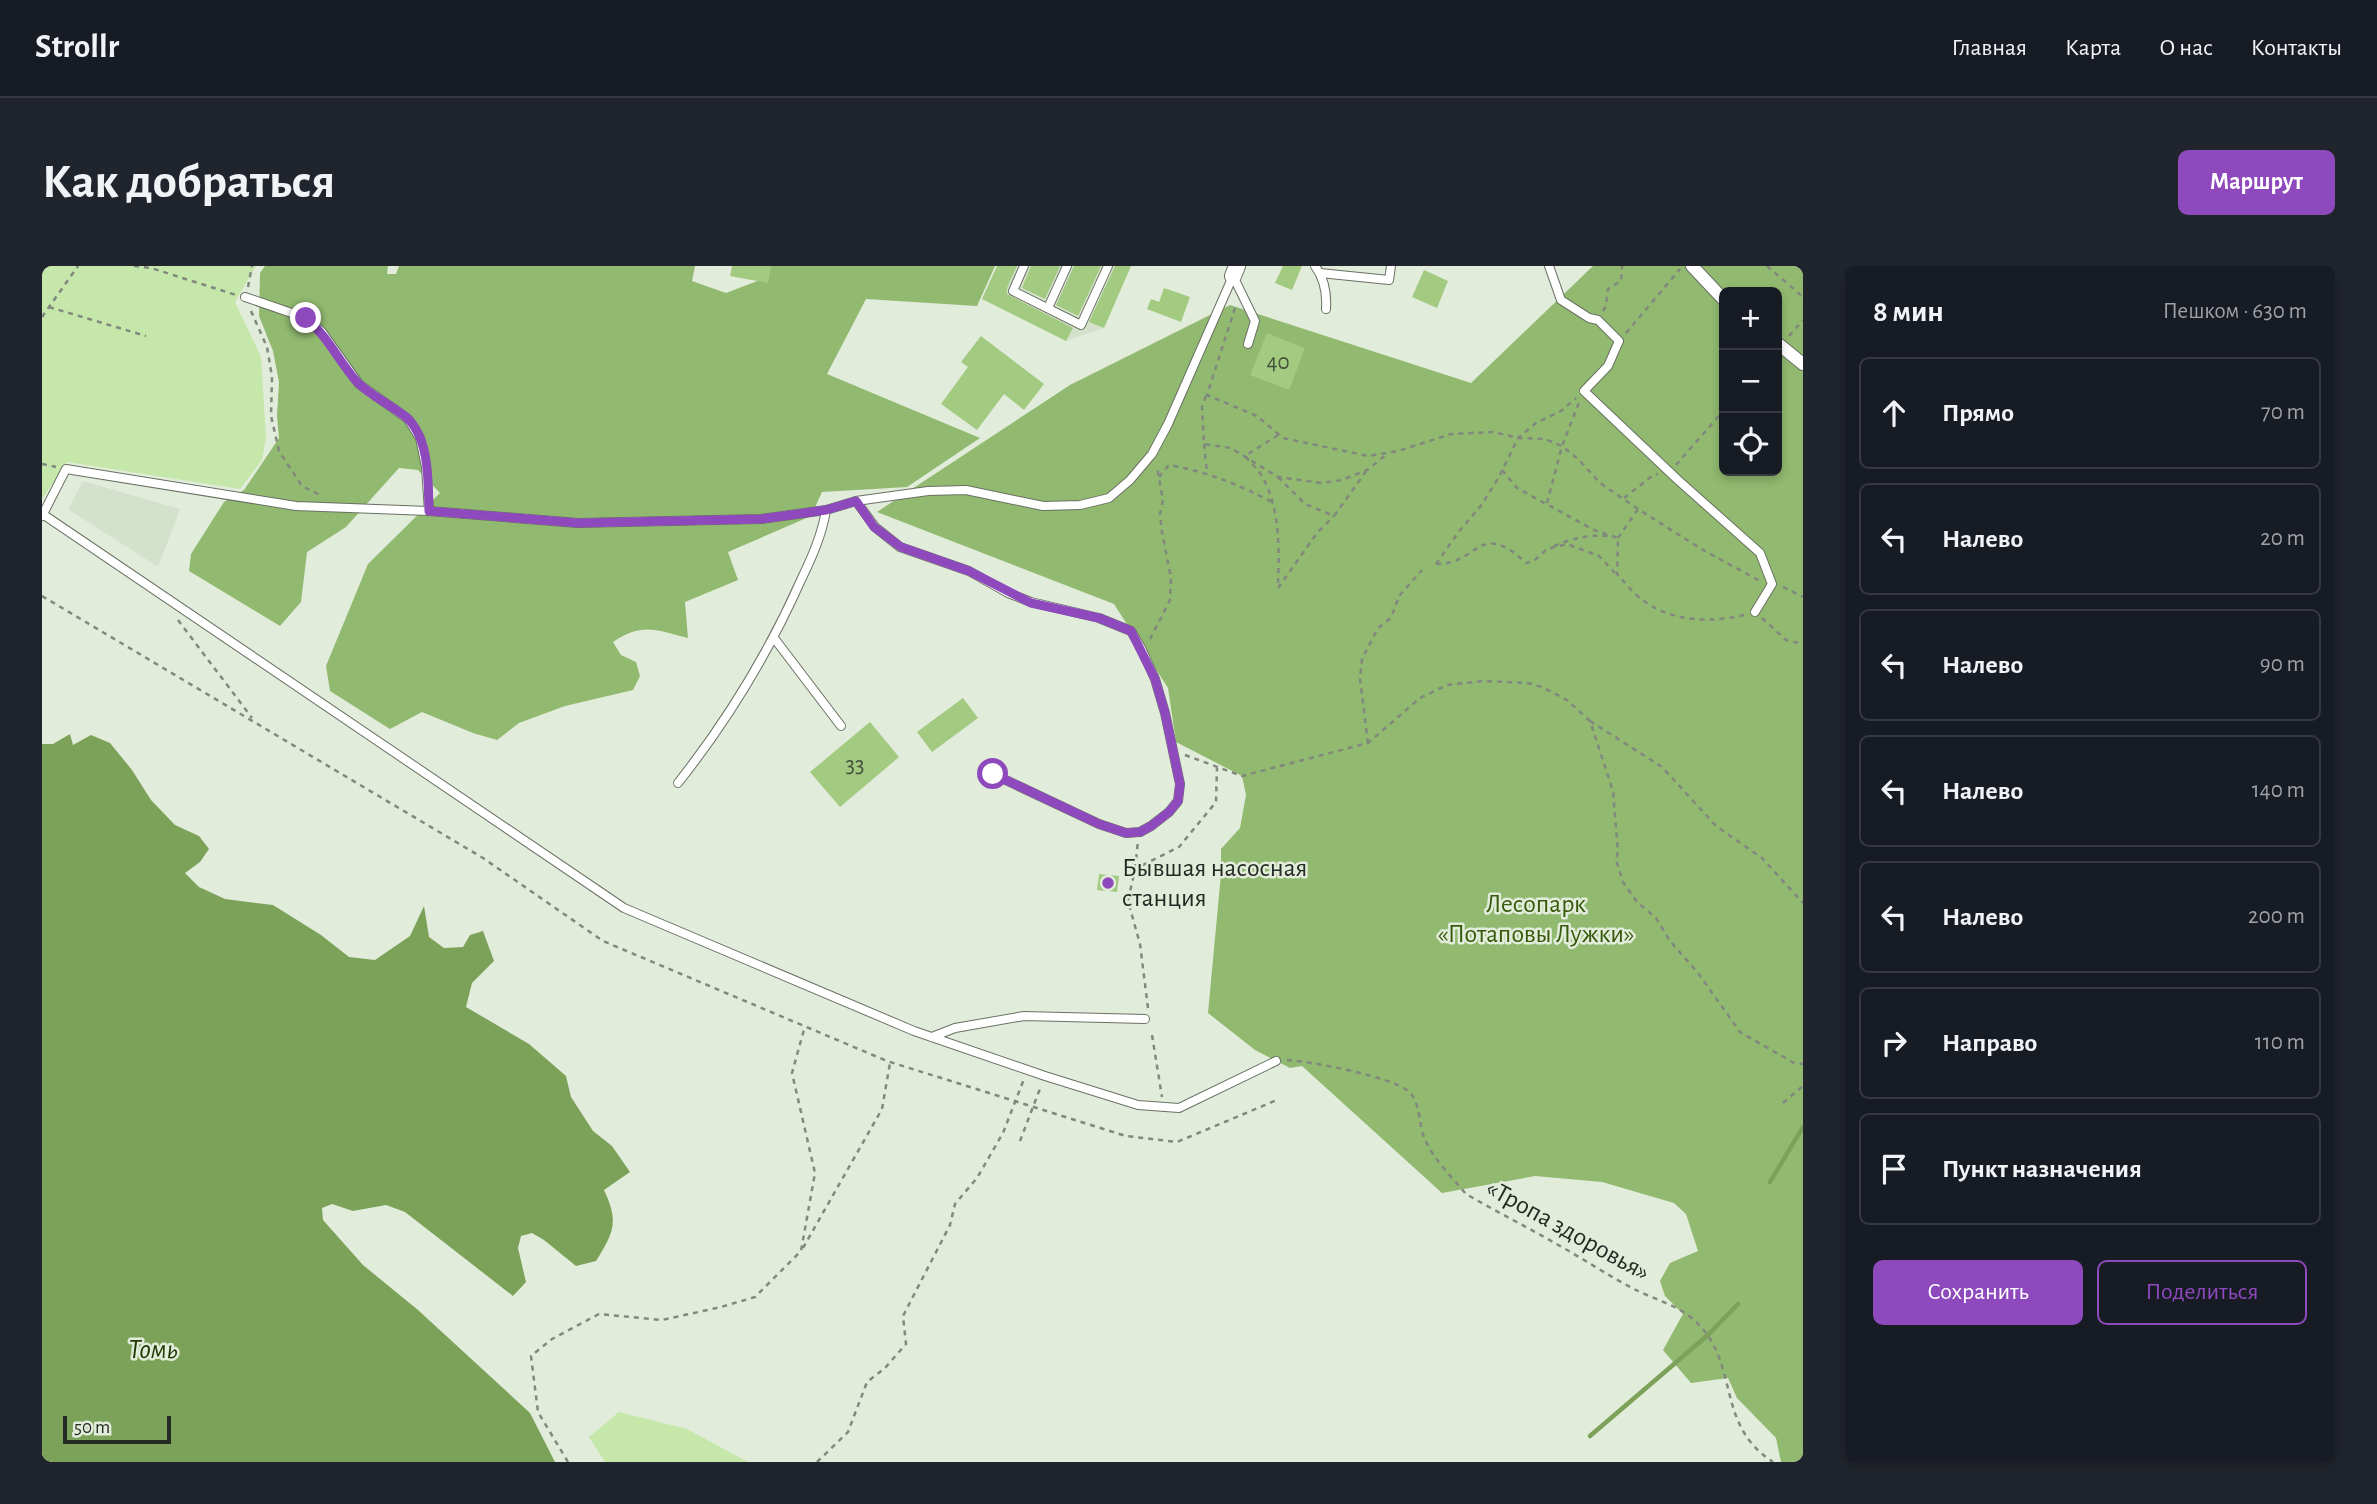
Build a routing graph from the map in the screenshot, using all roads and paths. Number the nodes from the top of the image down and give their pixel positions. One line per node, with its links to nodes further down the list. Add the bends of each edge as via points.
1 (78, 266): 21 (path)
2 (134, 266): 15 (path)
3 (155, 266): 15 (path)
4 (252, 266): 20 (path)
5 (1024, 266): 22 (lane, via 1013,291)
6 (1067, 266): 22 (lane)
7 (1108, 266): 22 (lane, via 1081,325)
8 (1391, 266): 14 (lane, via 1389,279)
9 (1549, 266): 25 (lane, via 1561,300)
10 (1622, 266): 25 (path, via 1621,281 1608,289)
11 (1682, 266): 27 (path)
12 (1692, 266): 18 (street)
13 (1767, 266): 19 (path)
14 (1317, 270): 23 (lane)
15 (159, 271): 20 (path)
16 (1235, 271): 17 (lane); 39 (lane)
17 (1241, 291): 28 (lane, via 1255,321); 32 (path)
18 (1719, 295)
19 (1803, 297)
20 (245, 298): 51 (path, via 267,347 271,416 279,451 302,486); 54 (lane, via 306,318 322,332 359,384 408,419 420,438)
21 (50, 307): 24 (path); 26 (path)
22 (1048, 308)
23 (1326, 309)
24 (42, 317)
25 (1598, 320): 27 (lane)
26 (146, 336)
27 (1619, 341): 31 (lane, via 1608,366)
28 (1248, 344)
29 (1782, 347): 30 (street)
30 (1803, 364)
31 (1584, 391): 35 (path); 37 (path); 43 (lane)
32 (1207, 395): 34 (path, via 1257,416); 36 (path, via 1202,407)
33 (1721, 413): 43 (path)
34 (1279, 435): 38 (path, via 1368,456); 40 (path)
35 (1518, 438): 37 (path, via 1545,439); 38 (path, via 1493,432 1451,434); 42 (path)
36 (1203, 444): 40 (path, via 1231,448); 44 (path)
37 (1562, 446): 47 (path, via 1600,483); 50 (path)
38 (1389, 453): 41 (path)
39 (1152, 454): 45 (path); 48 (lane, via 1109,498 1080,505 1042,506 966,490)
40 (1245, 456): 46 (path); 49 (path, via 1262,476)
41 (1367, 470): 46 (path, via 1322,483); 56 (path)
42 (1502, 470): 50 (path, via 1517,488); 58 (path, via 1436,564 1447,564 1479,545 1496,542 1526,563)
43 (1668, 471): 47 (path, via 1652,476); 61 (lane, via 1760,553)
44 (1207, 473): 45 (path, via 1169,466); 49 (path)
45 (1158, 477): 67 (path, via 1170,600)
46 (1278, 477): 56 (path, via 1306,504)
47 (1624, 498): 52 (path)
48 (856, 501): 53 (lane); 67 (lane, via 874,527 901,547 969,571 1031,603 1099,618 1131,631)
49 (1272, 502): 56 (path, via 1279,537 1279,588)
50 (1547, 503): 57 (path, via 1594,530)
51 (341, 506): 54 (lane); 55 (lane, via 296,506 66,469)
52 (1638, 509): 57 (path); 61 (path, via 1703,550)
53 (826, 510): 54 (lane, via 761,519 578,523); 65 (lane, via 822,534)
54 (429, 511)
55 (43, 516): 82 (lane, via 624,908)
56 (1334, 516)
57 (1617, 537): 58 (path, via 1574,537); 60 (path)
58 (1547, 549): 60 (path, via 1567,544 1599,556)
59 (1422, 570): 71 (path, via 1399,596 1391,618 1378,628 1362,659)
60 (1617, 574): 63 (path, via 1643,601 1663,612 1700,621)
61 (1772, 584): 62 (path); 63 (lane)
62 (1803, 597)
63 (1755, 612): 66 (path, via 1786,640)
64 (175, 617): 68 (path)
65 (774, 638): 70 (lane); 75 (lane, via 710,742)
66 (1803, 644)
67 (1141, 649): 72 (lane, via 1155,679)
68 (254, 720)
69 (1590, 721): 71 (path, via 1567,700 1542,687 1483,681 1447,685 1420,698); 78 (path, via 1662,767 1716,826 1762,858); 85 (path, via 1613,791 1616,860 1623,883 1656,918 1740,1032)
70 (841, 726)
71 (1368, 743): 73 (path, via 1242,776)
72 (1172, 750): 73 (path); 76 (lane, via 1180,784 1178,801)
73 (1217, 768): 77 (path, via 1216,802 1179,847)
74 (993, 774): 76 (lane, via 1099,824 1126,833)
75 (678, 783)
76 (1140, 832): 77 (path)
77 (1135, 869): 79 (path, via 1128,901 1140,944)
78 (1803, 903)
79 (1147, 1017): 82 (lane, via 1024,1016 955,1028)
80 (805, 1026): 92 (path, via 792,1073 815,1173)
81 (1152, 1035): 90 (path)
82 (932, 1037): 86 (lane)
83 (1276, 1061): 90 (lane, via 1180,1108); 95 (path, «Тропа здоровья», via 1289,1059 1359,1073 1408,1090 1416,1101 1424,1137 1466,1194 1694,1319 1721,1357 1735,1417 1747,1438)
84 (890, 1062): 92 (path, via 882,1109)
85 (1803, 1064)
86 (1028, 1069): 87 (lane); 94 (path, via 1003,1133 977,1178 955,1204 950,1225 903,1316 906,1344 867,1382 848,1432)
87 (1045, 1076): 90 (lane, via 1138,1105); 91 (path)
88 (1803, 1086): 89 (path)
89 (1783, 1103)
90 (1163, 1107)
91 (1020, 1142)
92 (801, 1251): 93 (path, via 755,1297 662,1320 599,1314 531,1356 538,1412)
93 (568, 1462)
94 (817, 1462)
95 (1773, 1462)

